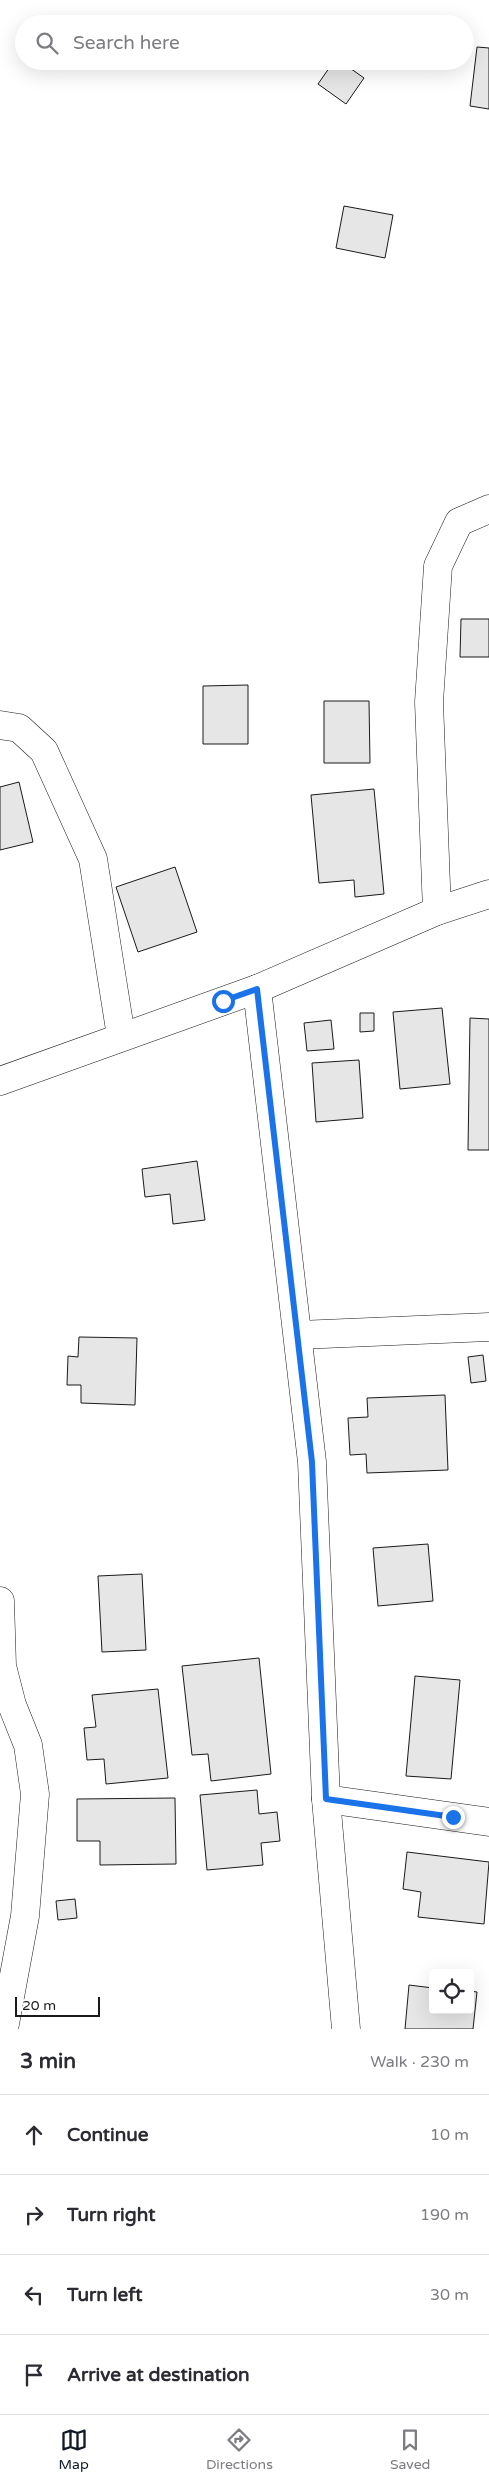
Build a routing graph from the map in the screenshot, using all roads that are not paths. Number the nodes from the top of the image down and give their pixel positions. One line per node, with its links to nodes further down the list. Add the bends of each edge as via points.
1 (489, 509): 4 (street, via 459,522 438,566 429,702)
2 (0, 725): 6 (street, via 19,728 44,751 93,859)
3 (489, 894): 4 (street)
4 (437, 911): 5 (street)
5 (257, 989): 6 (street); 9 (street)
6 (121, 1036): 7 (street)
7 (0, 1081)
8 (489, 1327): 9 (street)
9 (298, 1335): 11 (street, via 312,1462)
10 (0, 1601): 13 (street, via 2,1666 12,1705 28,1745 35,1794)
11 (326, 1799): 12 (street); 15 (street)
12 (489, 1822)
13 (12, 1919): 14 (street)
14 (4, 2029)
15 (346, 2029)

